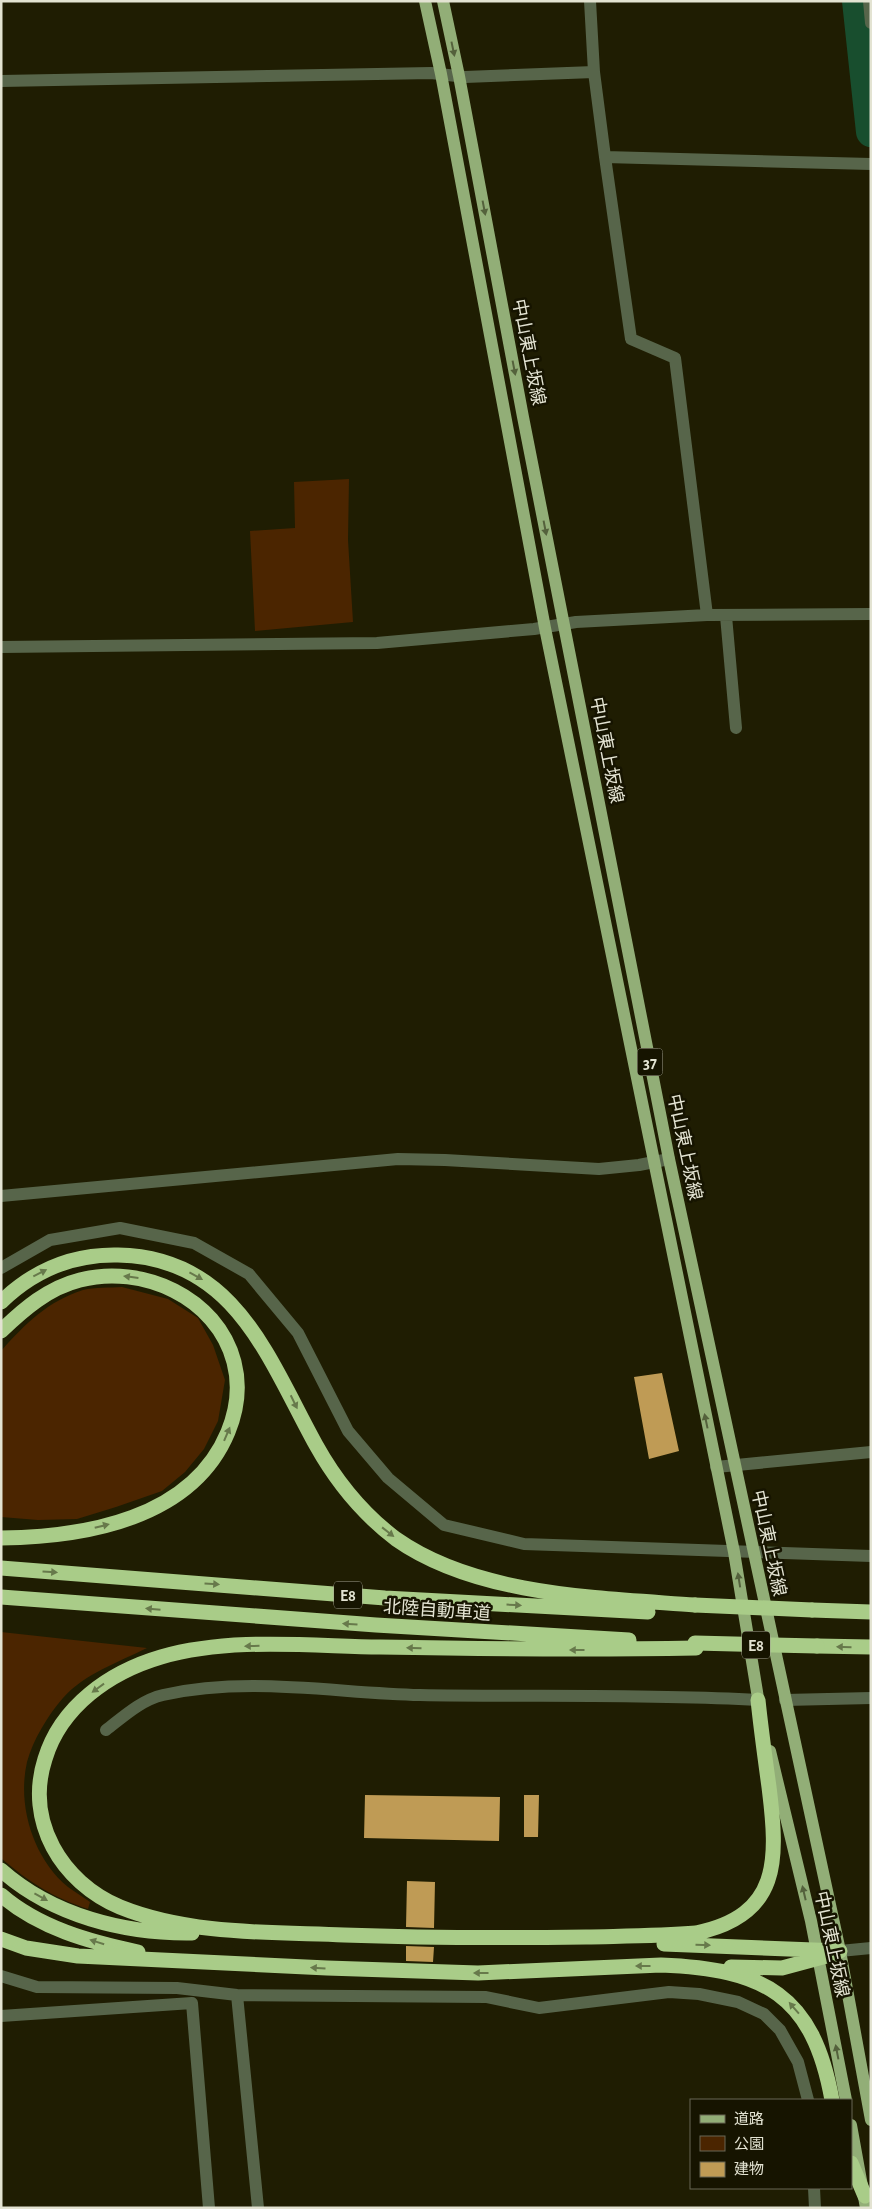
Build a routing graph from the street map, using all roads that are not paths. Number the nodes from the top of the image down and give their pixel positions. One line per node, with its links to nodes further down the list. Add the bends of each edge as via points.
1 (424, 1): 7 (main road, 中山東上坂線 / 37)
2 (443, 1): 8 (main road, 中山東上坂線 / 37, one-way to 8)
3 (590, 1): 6 (street)
4 (869, 1): 5 (street)
5 (871, 23)
6 (594, 72): 8 (street); 10 (street)
7 (440, 74): 8 (street); 9 (street); 16 (main road, 中山東上坂線 / 37)
8 (459, 76): 15 (main road, 中山東上坂線 / 37, one-way to 15)
9 (1, 81)
10 (605, 157): 11 (street); 13 (street, via 630,339 675,358)
11 (871, 164)
12 (871, 614): 14 (street)
13 (707, 615): 14 (street); 15 (street)
14 (726, 616): 18 (street)
15 (564, 624): 16 (street); 19 (main road, 中山東上坂線 / 37)
16 (545, 628): 17 (street, via 377,643); 20 (main road, 中山東上坂線 / 37)
17 (1, 647)
18 (736, 728)
19 (669, 1160): 20 (street); 26 (main road, 中山東上坂線 / 37)
20 (653, 1162): 21 (street, via 599,1168 398,1159); 27 (main road, 中山東上坂線 / 37, one-way to 20)
21 (1, 1196)
22 (1, 1268): 29 (street, via 50,1240 120,1228 194,1243 249,1274 298,1333 348,1431 388,1478 444,1525 524,1544)
23 (1, 1302): 34 (highway, one-way to 34, via 44,1271 84,1257 131,1255 179,1267 223,1294 242,1314 278,1370 336,1477 369,1516 397,1539 444,1564 502,1583)
24 (1, 1331): 28 (highway, one-way to 24, via 49,1536 98,1527 134,1516 178,1494 211,1464 223,1444 237,1401 237,1380 228,1344 209,1316 176,1291 140,1278 101,1277 58,1288 38,1298)
25 (871, 1452): 26 (street)
26 (734, 1466): 27 (street); 30 (main road, 中山東上坂線 / 37)
27 (716, 1467): 29 (main road, 中山東上坂線 / 37)
28 (1, 1538)
29 (734, 1552): 30 (street); 41 (main road, 中山東上坂線 / 37, one-way to 29)
30 (754, 1553): 31 (street); 42 (main road, 中山東上坂線 / 37)
31 (871, 1556)
32 (1, 1568): 34 (highway, 北陸自動車道 / E8, one-way to 34, via 385,1598)
33 (1, 1597): 38 (highway, 北陸自動車道 / E8, one-way to 33, via 376,1626)
34 (696, 1609): 36 (highway, bridge)
35 (871, 1612): 36 (highway)
36 (812, 1614): 37 (highway)
37 (871, 1618)
38 (696, 1645): 39 (highway, 北陸自動車道 / E8, one-way to 38, bridge); 46 (highway, one-way to 46, via 535,1650 274,1645 216,1648 161,1657 118,1674 69,1714 48,1747 39,1800 47,1838 83,1885 119,1906 171,1921)
39 (871, 1647)
40 (871, 1698): 42 (street)
41 (758, 1700): 43 (street, via 418,1695 277,1686 237,1687 161,1695 133,1708); 48 (highway, via 775,1849 770,1876 751,1909 729,1923 696,1933); 51 (main road, 中山東上坂線 / 37, one-way to 41)
42 (785, 1700): 50 (main road, 中山東上坂線 / 37)
43 (106, 1730)
44 (1, 1870): 46 (highway, one-way to 46, via 20,1885 63,1909 110,1925 156,1932)
45 (1, 1896): 52 (highway, one-way to 45, via 135,1951 77,1936 29,1915)
46 (250, 1932): 48 (highway)
47 (1, 1939): 52 (highway, via 26,1948 78,1956)
48 (479, 1939): 51 (highway, one-way to 51)
49 (871, 1948): 50 (street)
50 (840, 1951): 51 (highway); 62 (main road, 中山東上坂線 / 37)
51 (817, 1954): 53 (highway, via 782,1968); 61 (main road, 中山東上坂線 / 37, one-way to 51)
52 (196, 1961): 53 (highway, one-way to 52, via 478,1973)
53 (691, 1966): 60 (highway, one-way to 53, via 818,2047 809,2029 780,1994 757,1980)
54 (1, 1976): 55 (street, via 36,1987)
55 (199, 1989): 56 (street); 57 (street)
56 (237, 1995): 59 (street, via 486,1997 539,2008 669,1992 698,1994 738,2002 764,2014 780,2030 798,2062); 68 (street)
57 (192, 2002): 58 (street); 67 (street)
58 (1, 2016)
59 (808, 2099)
60 (832, 2099)
61 (846, 2099)
62 (871, 2120)
63 (852, 2130): 66 (main road)
64 (852, 2166): 66 (highway)
65 (814, 2189): 69 (street)
66 (866, 2202)
67 (209, 2208)
68 (258, 2208)
69 (814, 2208)

